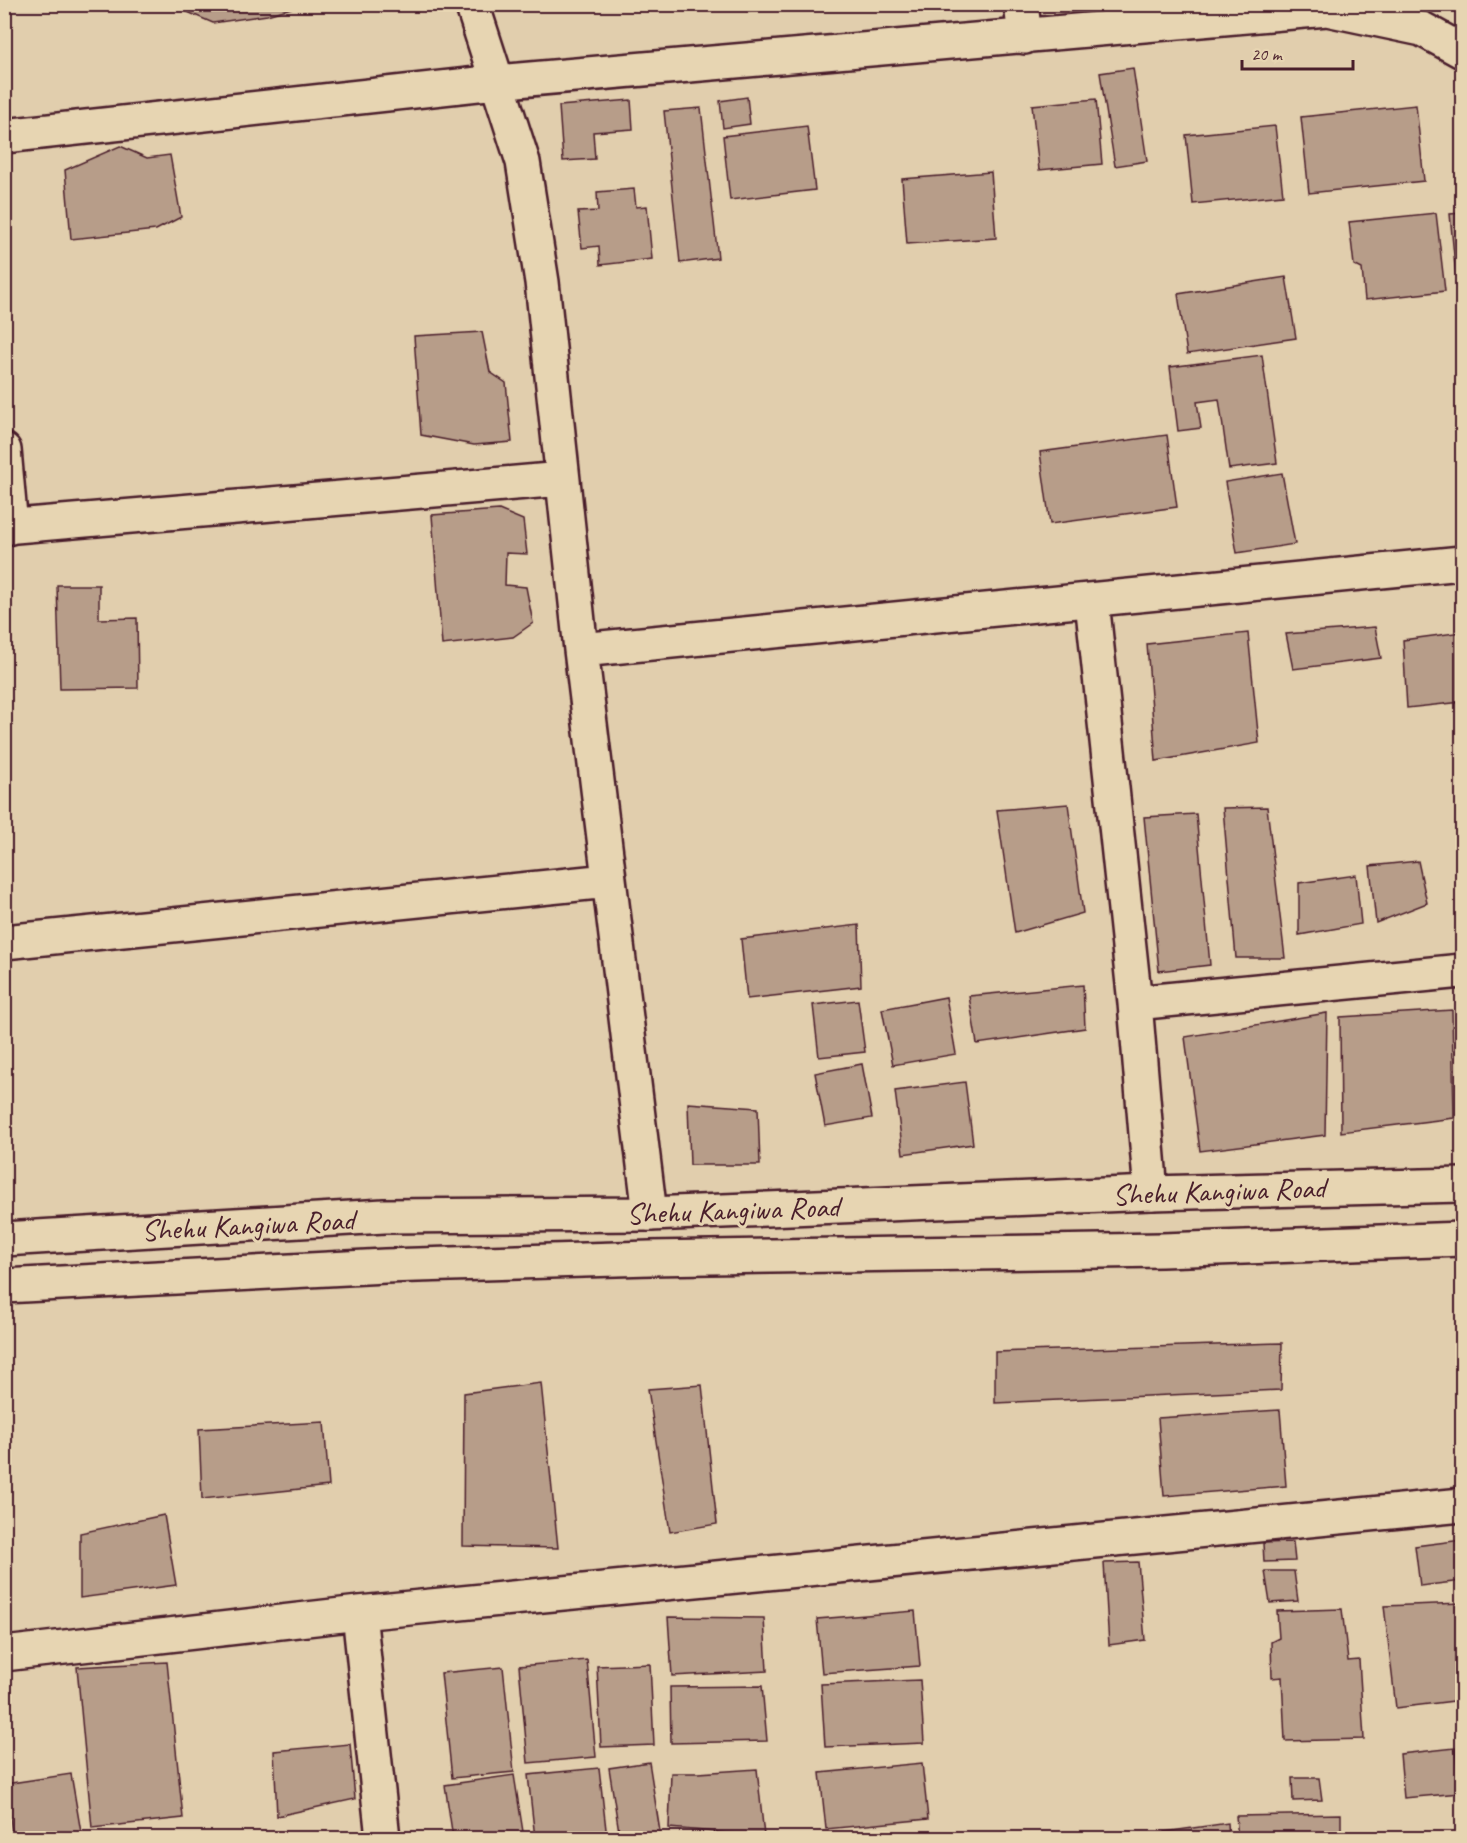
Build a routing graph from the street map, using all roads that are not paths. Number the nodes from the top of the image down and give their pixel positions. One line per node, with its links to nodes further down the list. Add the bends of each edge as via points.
1 (472, 4): 5 (street)
2 (1021, 4): 3 (street)
3 (1025, 37): 4 (street, via 1327,9 1422,29); 5 (street)
4 (1462, 51)
5 (496, 82): 6 (street); 8 (street, via 523,162 543,282)
6 (4, 136)
7 (4, 450): 9 (street)
8 (562, 479): 9 (street); 12 (street)
9 (8, 527)
10 (1462, 562): 11 (street)
11 (1092, 601): 12 (street); 16 (street)
12 (581, 650): 13 (street)
13 (608, 881): 14 (street); 19 (street)
14 (4, 942)
15 (1462, 971): 16 (street)
16 (1135, 1003): 18 (street)
17 (1462, 1185): 18 (street, Shehu Kangiwa Road)
18 (1151, 1192): 19 (street, Shehu Kangiwa Road)
19 (650, 1214): 20 (street, Shehu Kangiwa Road)
20 (384, 1216): 21 (street, Shehu Kangiwa Road); 23 (street)
21 (4, 1239)
22 (1462, 1239): 23 (street, Shehu Kangiwa Road, via 1162,1250)
23 (385, 1266): 24 (street, Shehu Kangiwa Road)
24 (4, 1286)
25 (1462, 1505): 26 (street)
26 (359, 1613): 27 (street); 28 (street)
27 (4, 1654)
28 (383, 1839)

